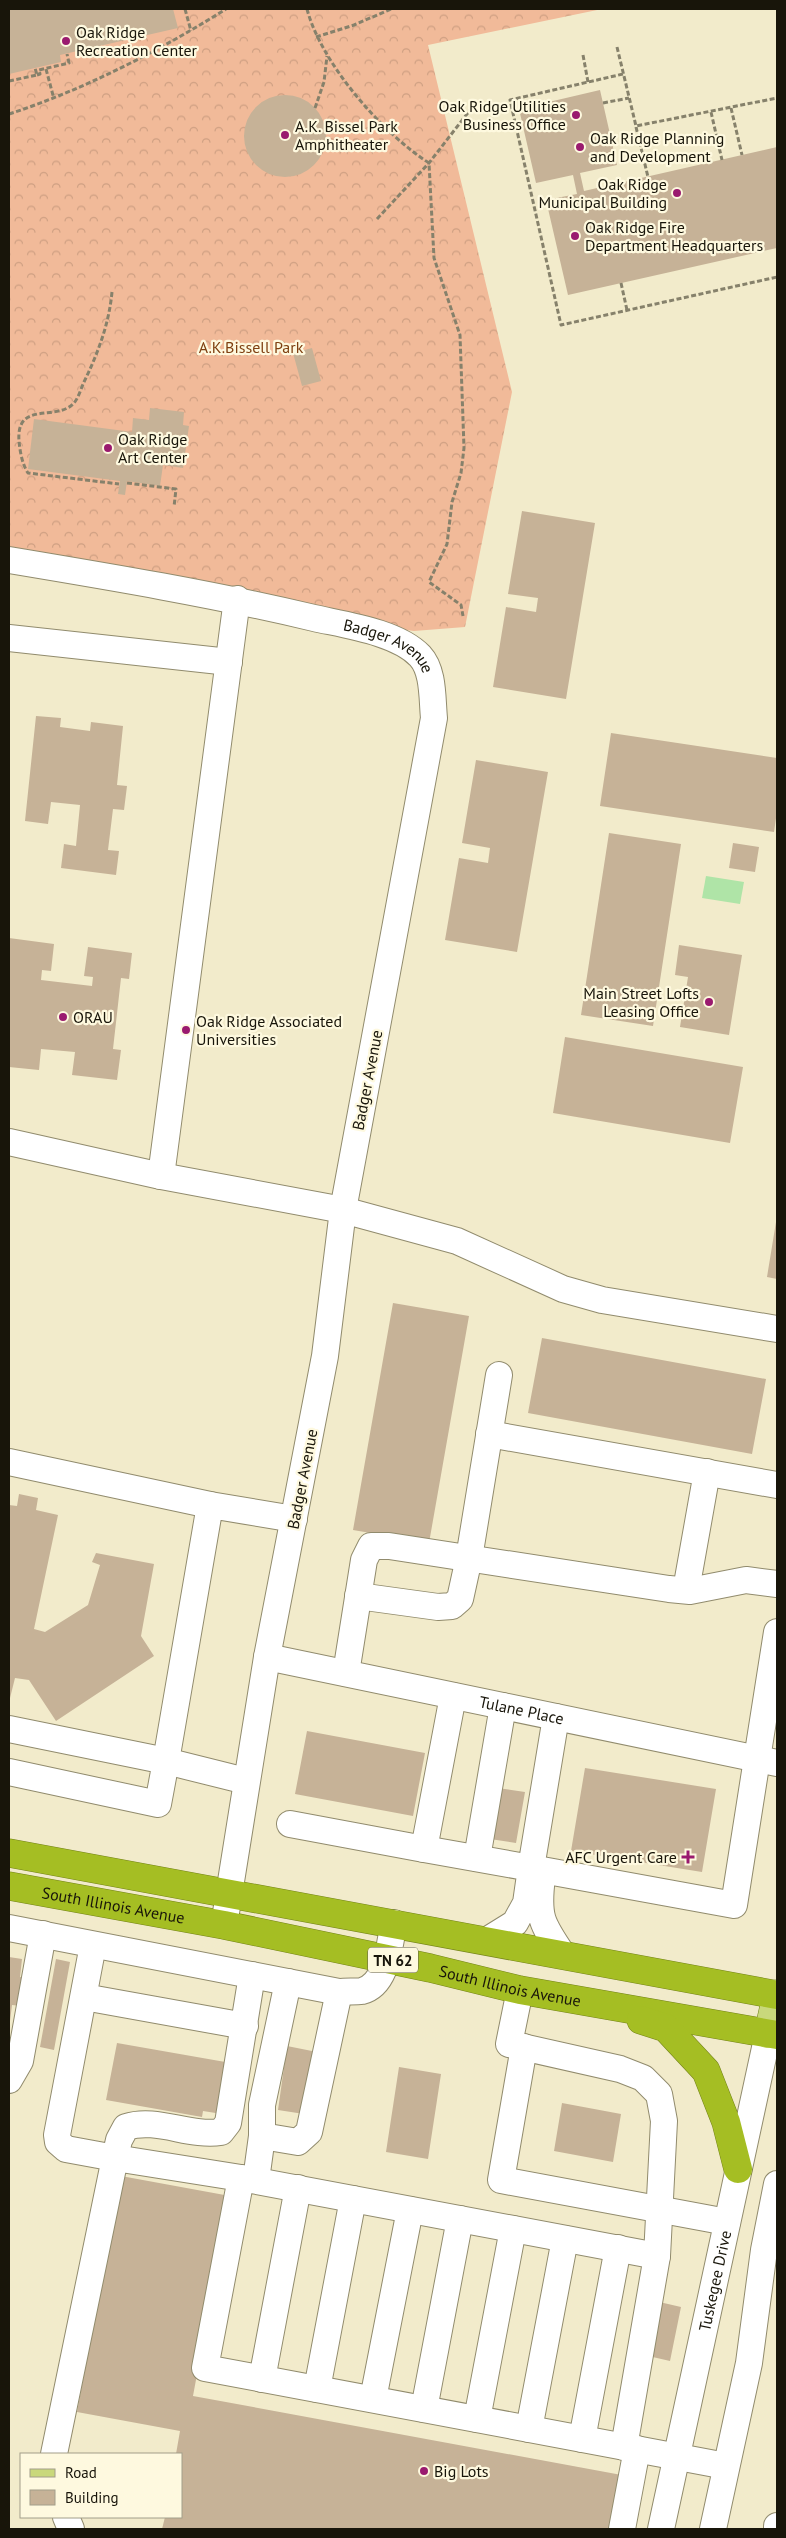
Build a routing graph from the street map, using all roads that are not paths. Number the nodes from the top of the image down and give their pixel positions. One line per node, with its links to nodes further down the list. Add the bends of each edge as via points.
1 (9, 560): 2 (street, Badger Avenue)
2 (237, 599): 4 (street); 7 (street, Badger Avenue, via 396,639 421,656 430,679 434,718)
3 (9, 638): 4 (street)
4 (229, 662): 6 (street)
5 (9, 1142): 6 (street)
6 (161, 1176): 7 (street)
7 (343, 1210): 8 (street, via 457,1240 580,1295); 15 (street, Badger Avenue, via 325,1356)
8 (777, 1330)
9 (499, 1376): 10 (street)
10 (489, 1434): 12 (street); 16 (street)
11 (9, 1462): 14 (street)
12 (707, 1472): 13 (street); 18 (street)
13 (777, 1485)
14 (210, 1505): 15 (street); 27 (street)
15 (294, 1519): 21 (street, Badger Avenue)
16 (469, 1558): 18 (street); 19 (street, via 460,1599 452,1606); 19 (street, via 371,1546 364,1560)
17 (777, 1584): 18 (street, via 746,1580)
18 (686, 1590)
19 (358, 1596): 22 (street)
20 (777, 1632): 28 (street)
21 (267, 1657): 22 (street, Tulane Place); 30 (street, Badger Avenue)
22 (346, 1674): 23 (street, Tulane Place)
23 (453, 1696): 24 (street, Tulane Place); 32 (street)
24 (503, 1706): 25 (street, Tulane Place); 34 (street)
25 (556, 1717): 28 (street, Tulane Place); 35 (street)
26 (9, 1729): 27 (street)
27 (166, 1761): 29 (street, via 158,1804); 30 (street)
28 (767, 1761): 35 (street, via 734,1905)
29 (9, 1772)
30 (246, 1781): 37 (street, Badger Avenue)
31 (290, 1824): 32 (street)
32 (424, 1849): 34 (street)
33 (9, 1853): 37 (highway, South Illinois Avenue / TN 62)
34 (477, 1858): 35 (street)
35 (537, 1869): 42 (street, via 526,1903 515,1923); 44 (street, via 538,1904 545,1930)
36 (9, 1886): 39 (highway, South Illinois Avenue / TN 62)
37 (229, 1893): 38 (highway, South Illinois Avenue / TN 62); 39 (street, Badger Avenue)
38 (394, 1923): 42 (highway, South Illinois Avenue / TN 62); 45 (street)
39 (224, 1925): 45 (highway, South Illinois Avenue / TN 62)
40 (9, 1928): 41 (street)
41 (43, 1934): 43 (street); 56 (street, via 20,2061)
42 (486, 1941): 44 (highway, South Illinois Avenue / TN 62)
43 (93, 1945): 46 (street); 51 (street)
44 (563, 1955): 50 (highway, South Illinois Avenue / TN 62)
45 (386, 1959): 48 (highway, South Illinois Avenue / TN 62); 49 (street, via 376,1982 363,1990)
46 (252, 1975): 47 (street); 53 (street)
47 (288, 1982): 49 (street); 57 (street, via 262,2105)
48 (520, 1990): 52 (highway, South Illinois Avenue / TN 62); 55 (street, via 509,2044)
49 (339, 1992): 57 (street, via 309,2132 298,2142)
50 (777, 1995): 54 (main road)
51 (84, 1997): 53 (street); 58 (street, via 58,2142 66,2149)
52 (581, 2000): 54 (highway, South Illinois Avenue / TN 62); 59 (highway, via 666,2028 706,2071 726,2122)
53 (245, 2026): 58 (street, via 228,2123 221,2132 208,2134 139,2123 126,2126)
54 (773, 2035): 59 (street, Tuskegee Drive)
55 (524, 2047): 64 (street, via 620,2069 643,2078 658,2094 664,2121); 64 (street, via 501,2180)
56 (9, 2080)
57 (262, 2136): 60 (street)
58 (115, 2158): 60 (street); 80 (street)
59 (738, 2169): 67 (street, Tuskegee Drive)
60 (249, 2179): 62 (street); 72 (street, via 205,2368)
61 (777, 2184): 82 (street, via 764,2250 749,2363)
62 (298, 2188): 63 (street); 72 (street)
63 (353, 2199): 65 (street); 73 (street)
64 (660, 2209): 67 (street); 71 (street)
65 (410, 2210): 66 (street); 74 (street)
66 (460, 2219): 68 (street); 75 (street)
67 (727, 2222): 81 (street, Tuskegee Drive)
68 (513, 2228): 69 (street); 76 (street)
69 (565, 2239): 70 (street); 77 (street)
70 (618, 2248): 71 (street); 78 (street)
71 (657, 2256): 79 (street)
72 (262, 2379): 73 (street)
73 (317, 2389): 74 (street)
74 (373, 2399): 75 (street)
75 (424, 2409): 76 (street)
76 (477, 2419): 77 (street)
77 (529, 2429): 78 (street)
78 (582, 2439): 79 (street)
79 (630, 2448): 81 (street); 83 (street)
80 (54, 2453)
81 (677, 2457): 82 (street); 84 (street, Tuskegee Drive)
82 (726, 2466): 85 (street)
83 (622, 2529)
84 (661, 2529)
85 (713, 2529)

